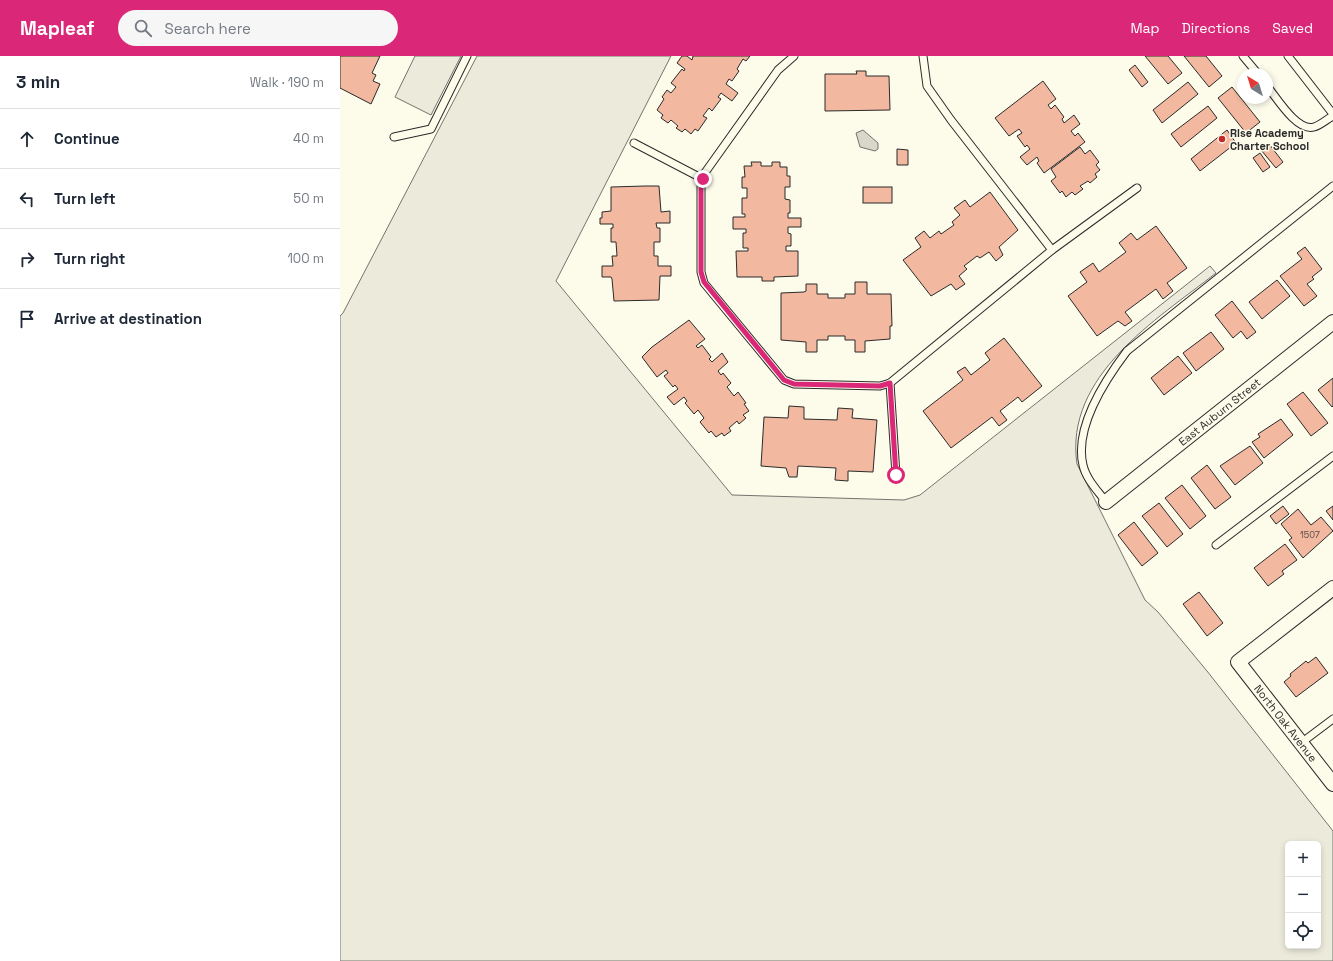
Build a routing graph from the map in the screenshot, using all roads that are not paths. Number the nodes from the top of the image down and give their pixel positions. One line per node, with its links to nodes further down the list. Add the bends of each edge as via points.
1 (467, 56): 9 (lane, via 431,129)
2 (794, 56): 11 (lane, via 778,70 704,174)
3 (923, 56): 14 (lane, via 927,86)
4 (1243, 56): 6 (lane)
5 (1288, 56): 8 (lane)
6 (1253, 68)
7 (1273, 94): 8 (lane, via 1294,120 1309,128)
8 (1333, 115)
9 (394, 137)
10 (634, 143): 11 (lane)
11 (703, 179): 16 (lane, via 701,272 704,282 784,380 794,384 880,386)
12 (1333, 186): 19 (lane, via 1127,351 1115,367 1094,402 1083,432 1081,450 1083,466)
13 (1137, 188): 14 (lane)
14 (1052, 250): 16 (lane)
15 (1333, 322): 19 (street, East Auburn Street)
16 (890, 383): 18 (lane)
17 (1333, 456): 20 (lane)
18 (896, 475)
19 (1106, 502)
20 (1216, 545)
21 (1333, 588): 23 (street, North Oak Avenue, via 1238,662)
22 (1333, 719): 23 (lane)
23 (1301, 743): 24 (street, North Oak Avenue)
24 (1333, 784)

